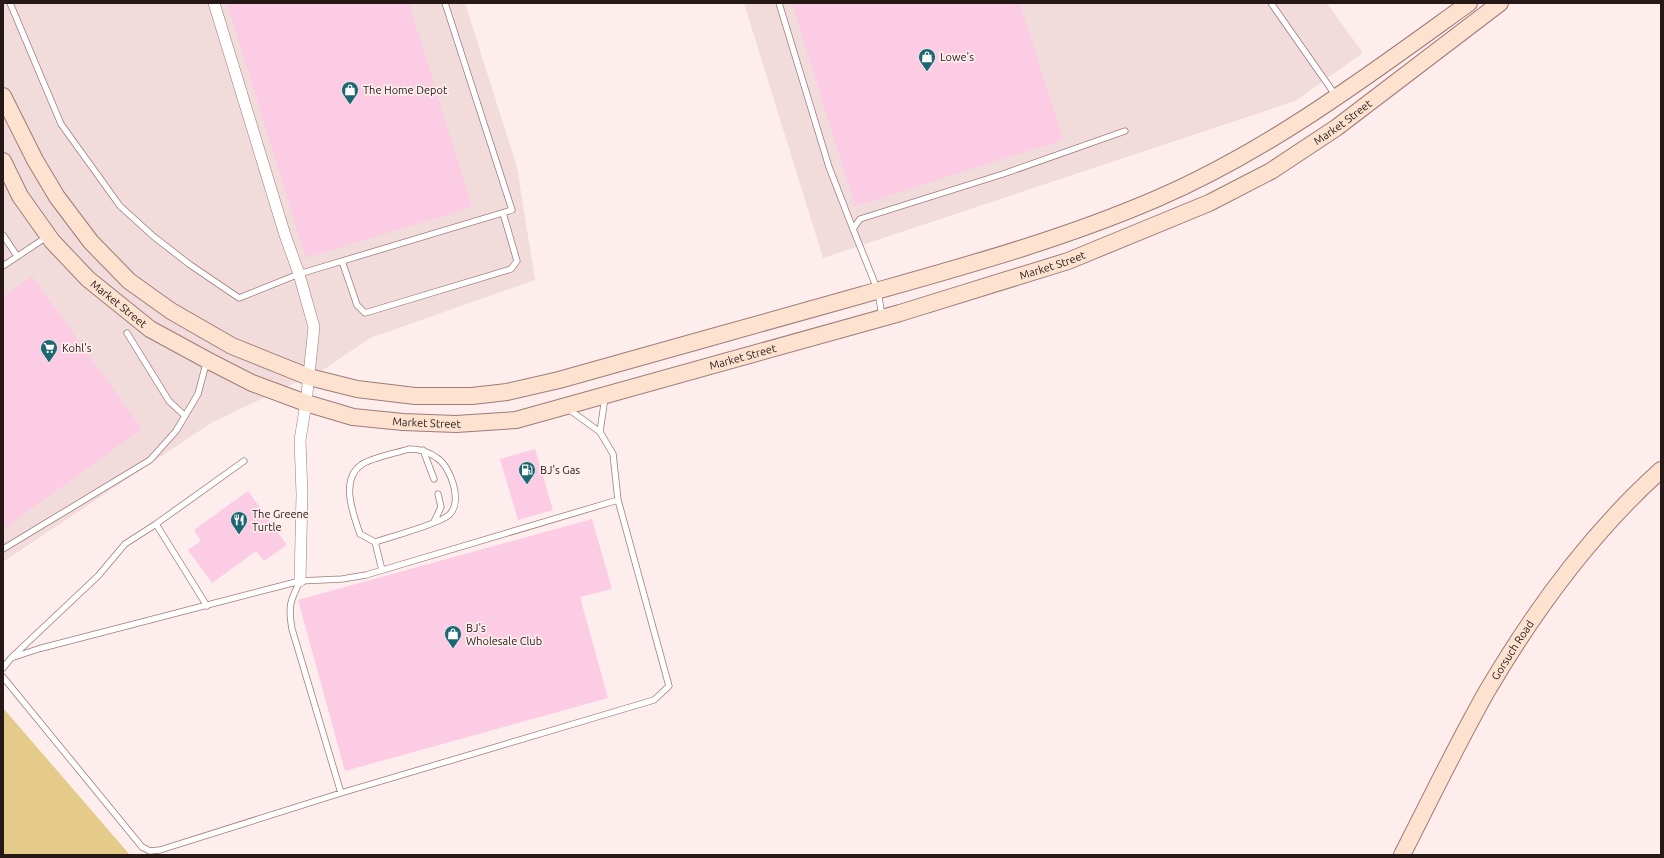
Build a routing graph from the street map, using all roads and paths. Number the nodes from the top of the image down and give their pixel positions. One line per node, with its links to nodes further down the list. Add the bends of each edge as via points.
1 (10, 3): 19 (lane, via 61,124 120,206 189,264 239,298)
2 (214, 3): 19 (street)
3 (445, 3): 12 (lane, via 512,210)
4 (779, 3): 13 (lane, via 829,167)
5 (1271, 3): 9 (lane)
6 (1469, 3): 9 (street, Market Street)
7 (1500, 3): 21 (street, Market Street, via 1336,128 1271,171 1216,199 1068,260)
8 (3, 96): 24 (street, Market Street, via 57,197 91,242 129,281 171,311 232,346)
9 (1337, 98): 20 (street, Market Street, via 1269,142 1156,199 1032,246)
10 (1125, 131): 13 (lane, via 1002,174 860,219)
11 (3, 161): 15 (street, Market Street, via 20,196)
12 (503, 213): 17 (lane); 17 (lane, via 517,261 511,269 365,313 357,305)
13 (854, 229): 20 (lane)
14 (3, 235): 16 (lane)
15 (48, 235): 16 (lane); 23 (street, Market Street, via 88,279 150,329)
16 (17, 256): 18 (lane)
17 (342, 261): 19 (lane)
18 (3, 266)
19 (299, 274): 24 (street, via 314,327)
20 (878, 291): 21 (lane); 24 (street, Market Street, via 559,380 506,392 472,396 415,396 357,389)
21 (883, 318): 25 (street, Market Street)
22 (127, 333): 28 (lane, via 169,401)
23 (207, 360): 26 (street, Market Street, via 252,383); 28 (lane, via 198,394)
24 (309, 377): 26 (street)
25 (605, 395): 27 (street, Market Street); 29 (lane)
26 (306, 403): 27 (street, Market Street, via 354,417 456,424 516,420); 41 (street, via 300,440)
27 (565, 406): 29 (lane)
28 (185, 416): 39 (lane, via 176,431 150,460)
29 (600, 432): 35 (lane, via 613,454)
30 (423, 450): 33 (lane); 36 (lane, via 446,466 455,494 453,510 448,516); 38 (lane, via 409,449 363,464 355,470 350,481 355,521 360,534)
31 (244, 461): 37 (lane)
32 (1661, 470): 47 (street, Gorsuch Road, via 1613,519 1577,561 1515,646 1462,736)
33 (434, 480)
34 (438, 494): 36 (lane, via 441,507)
35 (618, 500): 40 (lane); 46 (lane, via 669,686 654,700)
36 (434, 522): 38 (lane)
37 (156, 524): 42 (lane); 43 (lane, via 125,544 98,576)
38 (375, 542): 40 (lane)
39 (3, 549)
40 (382, 570): 41 (lane, via 366,575)
41 (300, 581): 42 (lane); 46 (lane, via 291,599 289,612 292,629)
42 (206, 606): 43 (lane)
43 (11, 658): 44 (lane)
44 (3, 668)
45 (3, 677): 46 (lane, via 142,847 150,851)
46 (342, 793)
47 (1402, 855)

